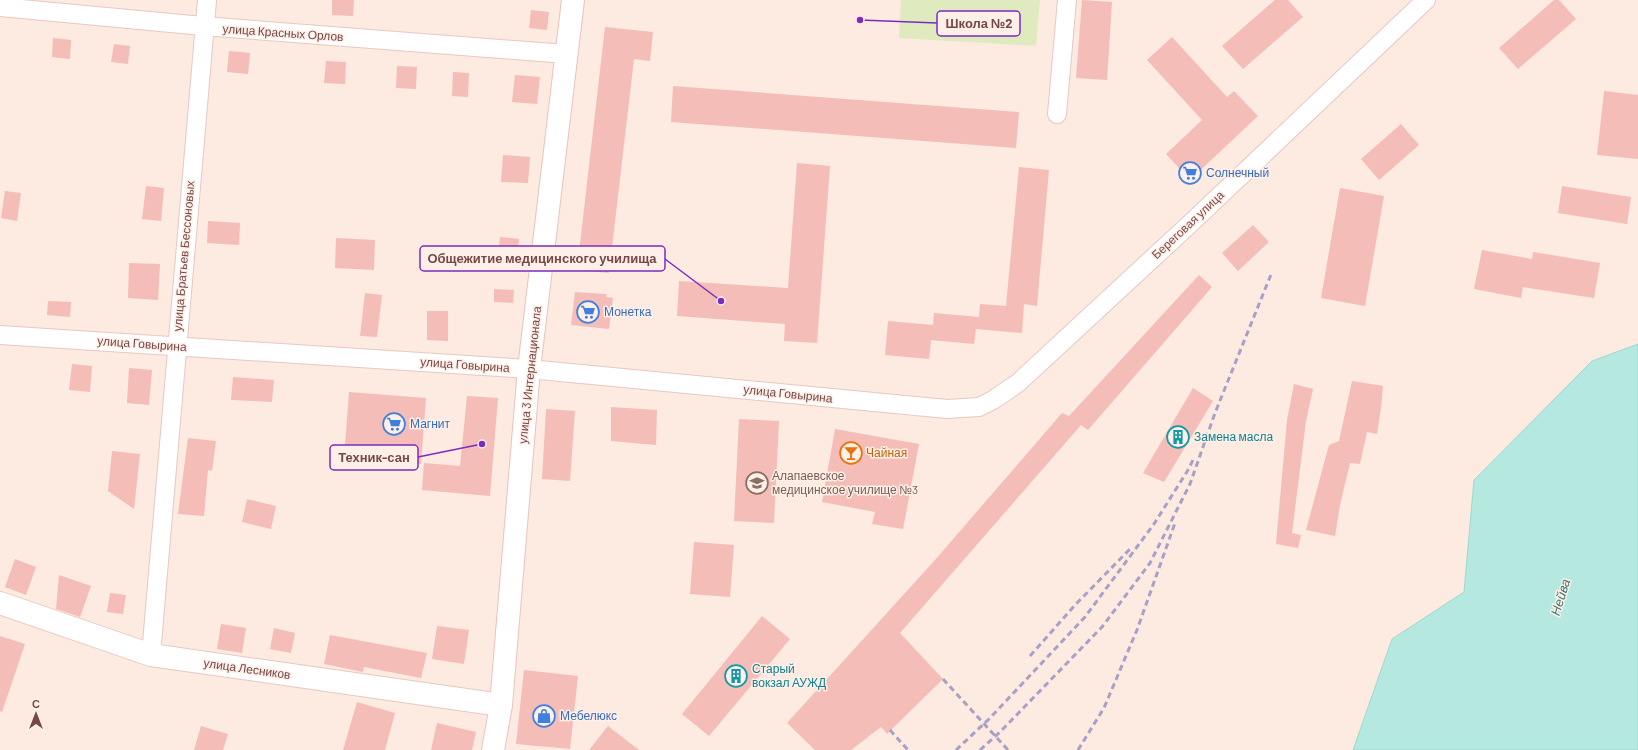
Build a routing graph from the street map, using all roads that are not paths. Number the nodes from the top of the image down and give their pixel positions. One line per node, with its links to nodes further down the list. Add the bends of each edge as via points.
1 (207, 0): 6 (street, улица Братьев Бессоновых)
2 (573, 0): 7 (main road, улица 3 Интернационала)
3 (1067, 0): 8 (street)
4 (1426, 0): 12 (street, Береговая улица)
5 (0, 7): 6 (street, улица Красных Орлов)
6 (203, 26): 7 (street, улица Красных Орлов); 10 (street, улица Братьев Бессоновых)
7 (566, 54): 11 (main road, улица 3 Интернационала)
8 (1058, 114)
9 (0, 335): 10 (street, улица Говырина)
10 (177, 347): 11 (street, улица Говырина); 14 (street, улица Братьев Бессоновых)
11 (529, 369): 12 (street, улица Говырина, via 947,409 979,406); 15 (main road, улица 3 Интернационала)
12 (1018, 383)
13 (0, 603): 14 (main road, улица Лесников)
14 (151, 655): 15 (main road, улица Лесников)
15 (501, 704): 16 (main road, улица 3 Интернационала)
16 (493, 750)

